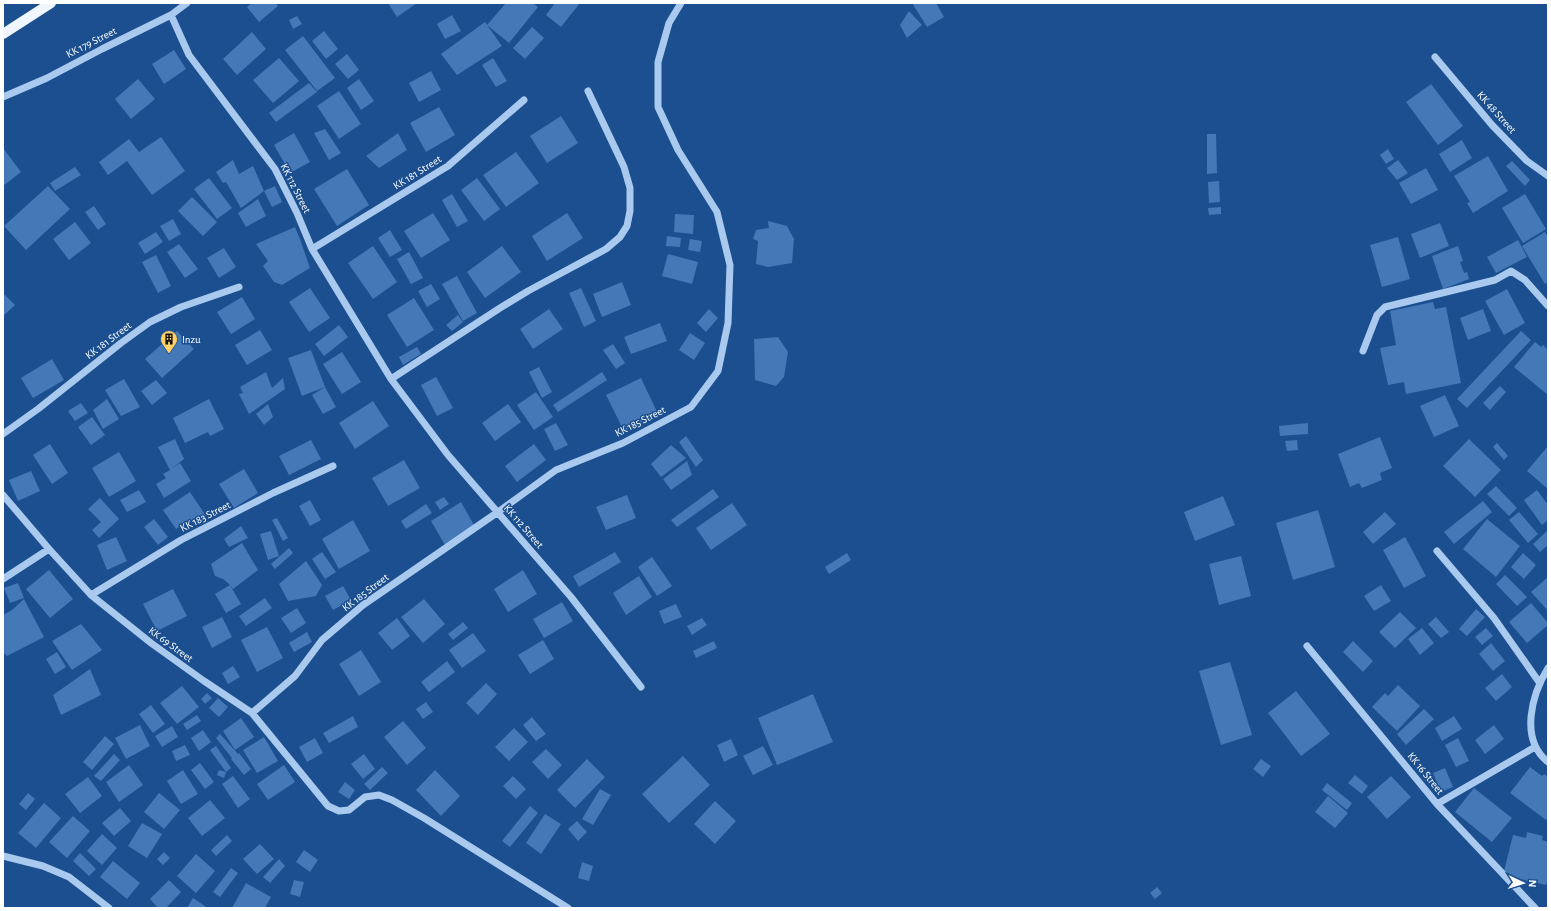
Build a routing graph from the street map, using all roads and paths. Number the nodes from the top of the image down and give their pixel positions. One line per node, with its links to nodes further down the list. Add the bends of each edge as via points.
1 (51, 3): 5 (main road)
2 (187, 3): 4 (street, KK 179 Street)
3 (682, 3): 19 (street, KK 185 Street, via 669,23 658,62 658,106 678,150 718,212 730,266 728,323 718,371 691,407 623,443 556,470)
4 (171, 15): 8 (street, KK 179 Street, via 47,78); 11 (street, KK 112 Street, via 189,55 275,168)
5 (3, 34)
6 (1435, 57): 10 (street, KK 48 Street, via 1492,125 1527,161)
7 (588, 92): 15 (street, via 624,167 630,188 627,226 620,237 606,249 528,291)
8 (3, 97)
9 (524, 100): 11 (street, KK 181 Street, via 448,166)
10 (1548, 176)
11 (312, 249): 15 (street, KK 112 Street)
12 (238, 287): 16 (street, KK 181 Street, via 181,307 150,322)
13 (1548, 306): 14 (street, via 1525,280 1511,271 1495,280 1385,307 1377,315)
14 (1363, 351)
15 (391, 379): 19 (street, KK 112 Street, via 448,455)
16 (3, 434)
17 (334, 466): 23 (street, KK 183 Street, via 273,493 182,540)
18 (3, 495): 20 (street, KK 69 Street)
19 (498, 512): 27 (street, KK 112 Street, via 571,597); 28 (street, KK 185 Street, via 363,605 322,640 296,676)
20 (49, 549): 22 (street); 23 (street, KK 69 Street)
21 (1437, 551): 26 (street, via 1494,618)
22 (3, 579)
23 (91, 595): 28 (street, KK 69 Street, via 151,643)
24 (1307, 646): 31 (street, KK 16 Street)
25 (1548, 668): 26 (street)
26 (1539, 682): 29 (street, via 1530,718)
27 (641, 687)
28 (252, 712): 34 (street, KK 69 Street, via 328,806 339,811 349,810 365,797 379,795 392,800)
29 (1535, 747): 30 (street); 31 (street)
30 (1548, 762)
31 (1438, 804): 35 (street, KK 16 Street)
32 (3, 856): 33 (street, via 43,866 69,877)
33 (109, 908)
34 (568, 908)
35 (1535, 908)

